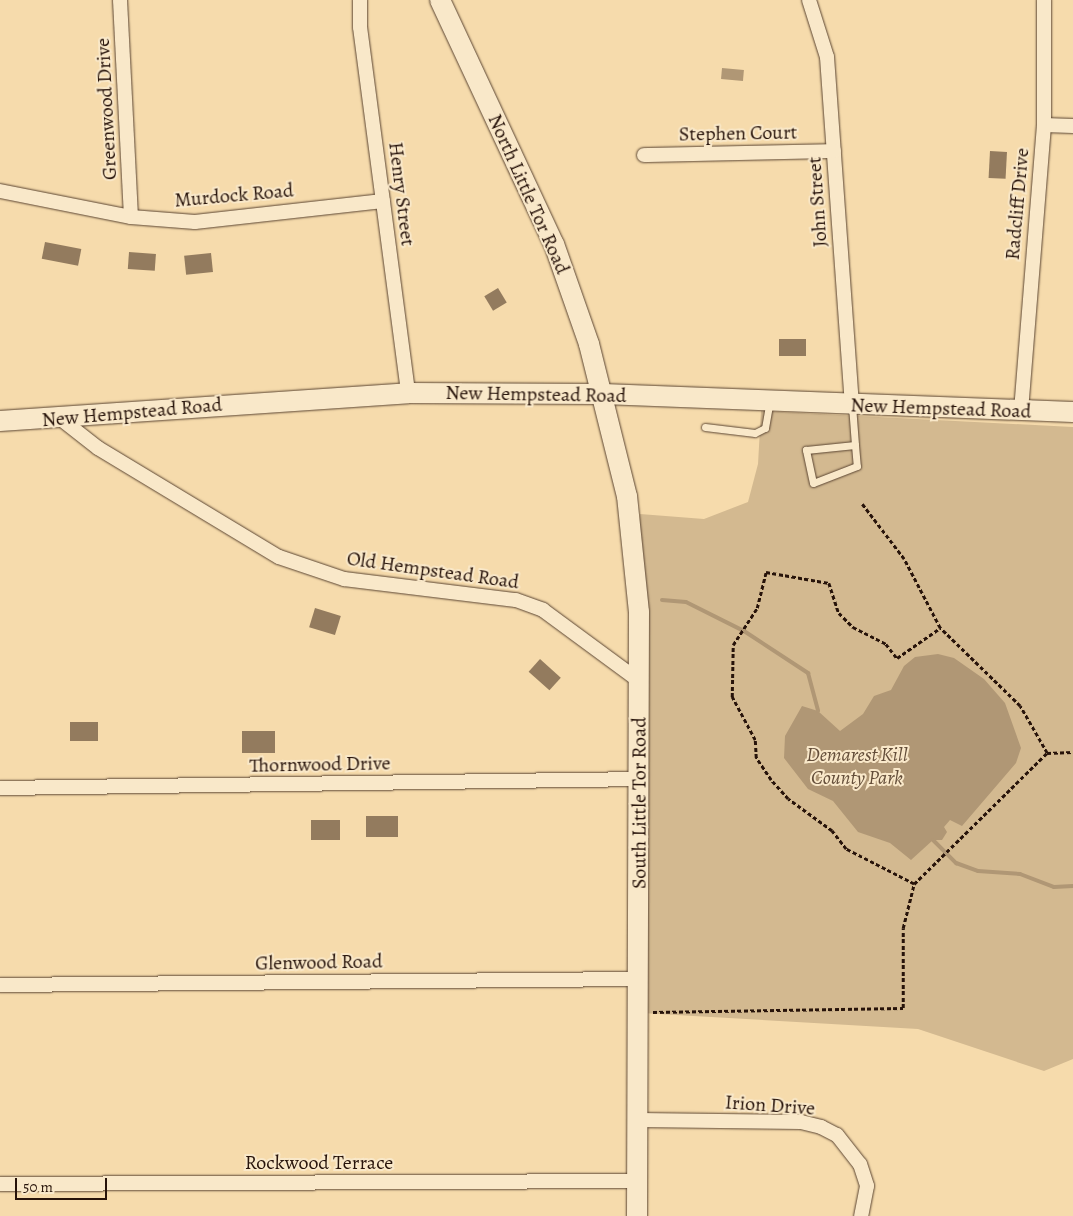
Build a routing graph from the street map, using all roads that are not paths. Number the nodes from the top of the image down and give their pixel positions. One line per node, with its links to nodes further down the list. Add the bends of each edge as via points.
1 (120, 0): 12 (street, Greenwood Drive)
2 (360, 0): 11 (street, Henry Street, via 360,27)
3 (440, 0): 14 (street, North Little Tor Road, via 554,244)
4 (809, 0): 8 (street, John Street, via 827,57)
5 (1044, 0): 6 (street, Radcliff Drive)
6 (1044, 125): 7 (street); 17 (street, Radcliff Drive)
7 (1073, 126)
8 (834, 151): 9 (street, Stephen Court); 16 (street, John Street)
9 (644, 155)
10 (0, 191): 12 (street, Murdock Road)
11 (383, 200): 12 (street, Murdock Road, via 194,222); 13 (street, Henry Street)
12 (131, 216)
13 (408, 393): 14 (street, New Hempstead Road); 19 (street, New Hempstead Road, via 333,395)
14 (603, 394): 15 (street, New Hempstead Road); 23 (street, South Little Tor Road, via 627,496 635,554)
15 (770, 401): 16 (street, New Hempstead Road); 21 (lane, via 765,428 755,433)
16 (852, 405): 17 (street, New Hempstead Road); 22 (lane)
17 (1021, 411): 18 (street, New Hempstead Road)
18 (1073, 412)
19 (61, 419): 20 (street, New Hempstead Road); 23 (street, Old Hempstead Road, via 98,448 279,557 344,579 487,594 544,610)
20 (0, 421)
21 (705, 427)
22 (855, 445): 22 (lane, via 857,466 813,483 806,450)
23 (638, 680): 24 (street, South Little Tor Road)
24 (641, 780): 25 (street, Thornwood Drive); 26 (street, South Little Tor Road)
25 (0, 788)
26 (639, 979): 27 (street, Glenwood Road); 28 (street, South Little Tor Road)
27 (0, 985)
28 (638, 1120): 29 (street, South Little Tor Road); 32 (street, Irion Drive, via 800,1122 821,1127 837,1135 860,1164 866,1186)
29 (637, 1181): 30 (street, Rockwood Terrace); 31 (street, South Little Tor Road)
30 (0, 1184)
31 (637, 1216)
32 (861, 1216)

